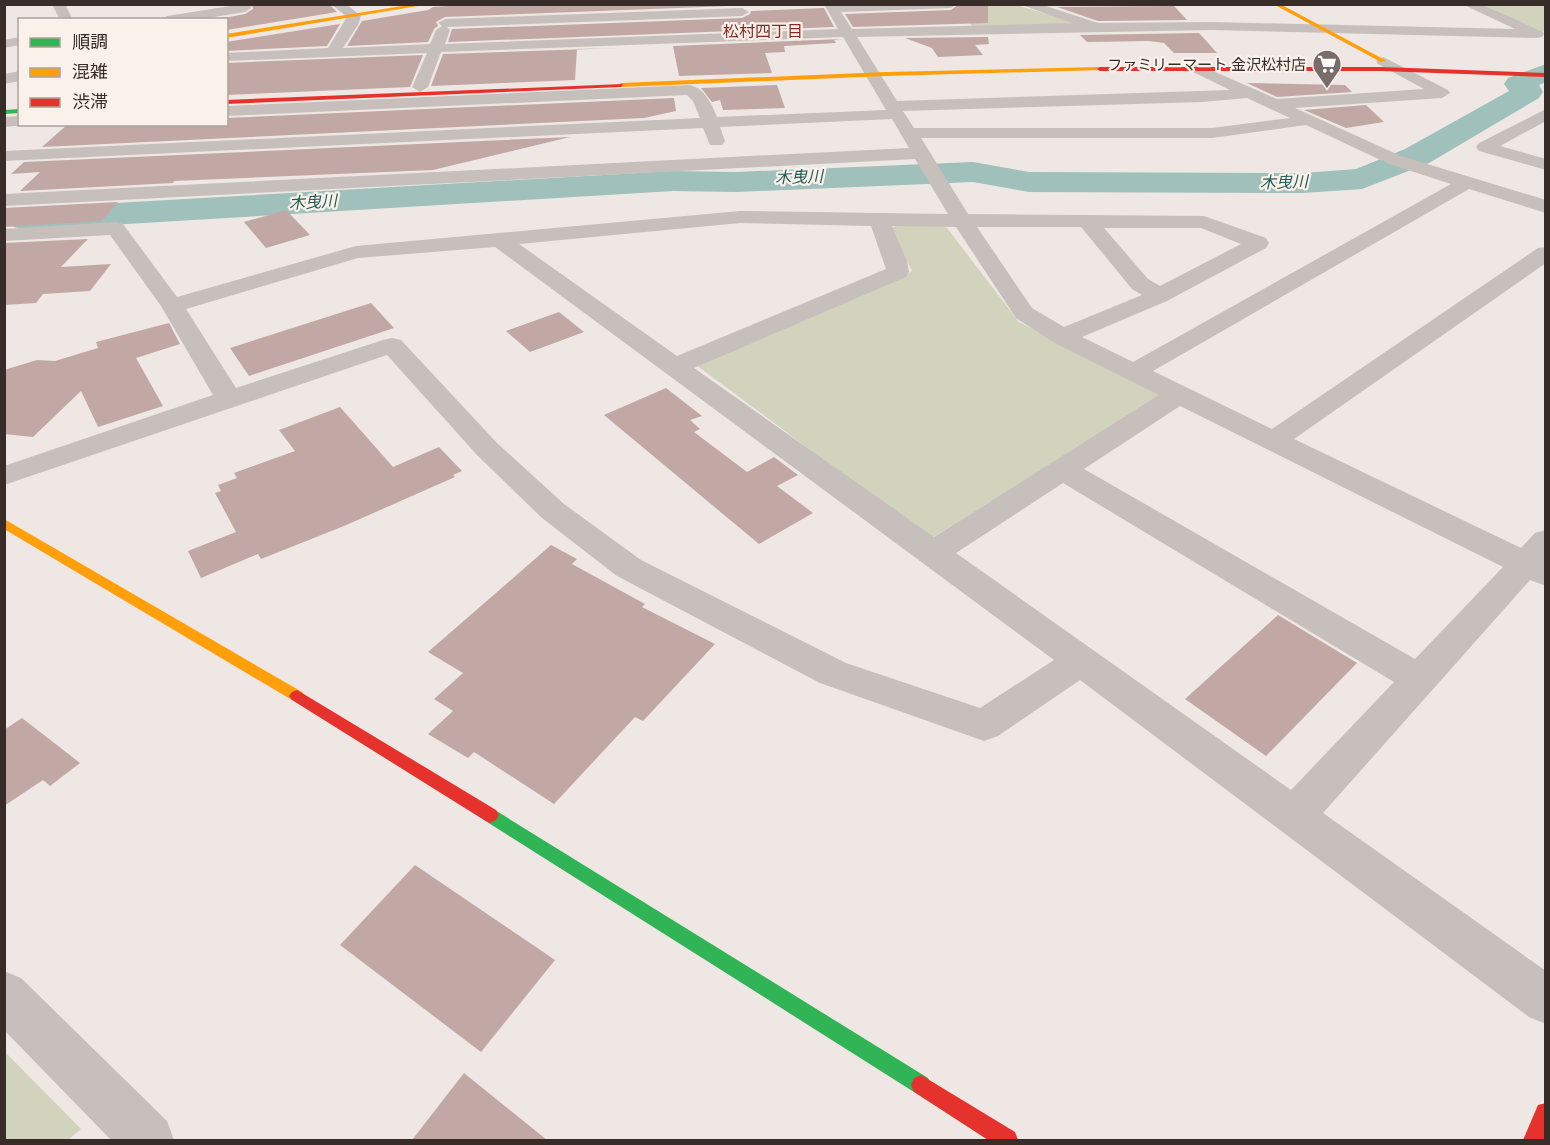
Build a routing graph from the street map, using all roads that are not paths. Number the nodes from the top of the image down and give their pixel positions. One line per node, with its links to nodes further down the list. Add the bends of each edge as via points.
1 (58, 4): 15 (street)
2 (337, 4): 14 (street)
3 (428, 4): 14 (street)
4 (434, 4): 17 (street)
5 (951, 4): 10 (street)
6 (1025, 4): 19 (street)
7 (1275, 4): 20 (street)
8 (1468, 4): 22 (street, via 1537,34)
9 (243, 6): 16 (street); 21 (street)
10 (831, 6): 23 (street)
11 (741, 8): 17 (street); 24 (street)
12 (1186, 10): 18 (street)
13 (1400, 15): 22 (street)
14 (354, 16): 21 (street); 27 (street)
15 (66, 18)
16 (178, 18)
17 (445, 23): 26 (street)
18 (1212, 26): 19 (street); 20 (street)
19 (1097, 27): 23 (street)
20 (1318, 28): 22 (street); 29 (street)
21 (269, 29): 25 (street)
22 (1432, 31)
23 (846, 32): 24 (street); 32 (street)
24 (751, 35): 26 (street)
25 (228, 36)
26 (436, 49): 27 (street); 34 (street)
27 (332, 53): 28 (street)
28 (228, 57)
29 (1390, 65): 30 (street); 31 (street); 32 (street, via 1077,60); 33 (street); 40 (street, via 1442,93)
30 (1192, 66): 32 (street); 36 (street)
31 (1545, 66)
32 (870, 71): 34 (street); 35 (street); 41 (street)
33 (1545, 75)
34 (420, 87): 37 (street)
35 (694, 87): 38 (street); 45 (street)
36 (1246, 93): 40 (street); 41 (street)
37 (228, 95)
38 (478, 95): 39 (street); 42 (street); 47 (street)
39 (228, 102)
40 (1273, 104): 44 (street)
41 (895, 110): 45 (street); 46 (street)
42 (228, 111)
43 (1545, 114): 52 (street, via 1485,147)
44 (1307, 120): 46 (street, via 1212,133); 54 (street, via 1395,160)
45 (710, 123): 47 (street); 51 (street)
46 (909, 133): 50 (street)
47 (465, 134): 48 (street); 53 (street)
48 (212, 146): 49 (street); 55 (street)
49 (4, 156)
50 (924, 157): 51 (street); 58 (street)
51 (723, 162): 53 (street)
52 (1545, 165)
53 (454, 176): 55 (street)
54 (1466, 183): 57 (street); 68 (street)
55 (177, 191): 56 (street)
56 (4, 200)
57 (1545, 207)
58 (961, 219): 59 (street); 60 (street); 66 (street, via 1023,313)
59 (879, 220): 62 (street, via 740,217); 67 (street, via 898,272)
60 (1087, 220): 64 (street, via 1140,284); 64 (street, via 1204,222 1258,243)
61 (4, 235): 65 (street, via 116,228)
62 (499, 240): 65 (street, via 356,252); 67 (street)
63 (1545, 253): 71 (street)
64 (1159, 296): 66 (street)
65 (172, 306): 70 (street)
66 (1062, 337): 68 (street)
67 (676, 366): 75 (street)
68 (1133, 372): 69 (street)
69 (1178, 394): 71 (street); 72 (street)
70 (229, 399): 73 (street); 77 (street, via 392,345 487,449 554,512 628,568 833,673 984,724)
71 (1273, 441): 76 (street)
72 (1062, 469): 75 (street); 78 (street)
73 (4, 476)
74 (4, 523): 84 (street, via 266,676)
75 (933, 553): 77 (street)
76 (1538, 560): 78 (street)
77 (1080, 662): 79 (street)
78 (1419, 679): 79 (street)
79 (1293, 817): 81 (street)
80 (4, 995): 83 (street)
81 (1545, 1000)
82 (1545, 1113): 85 (street)
83 (148, 1140)
84 (1007, 1140)
85 (1534, 1140)

